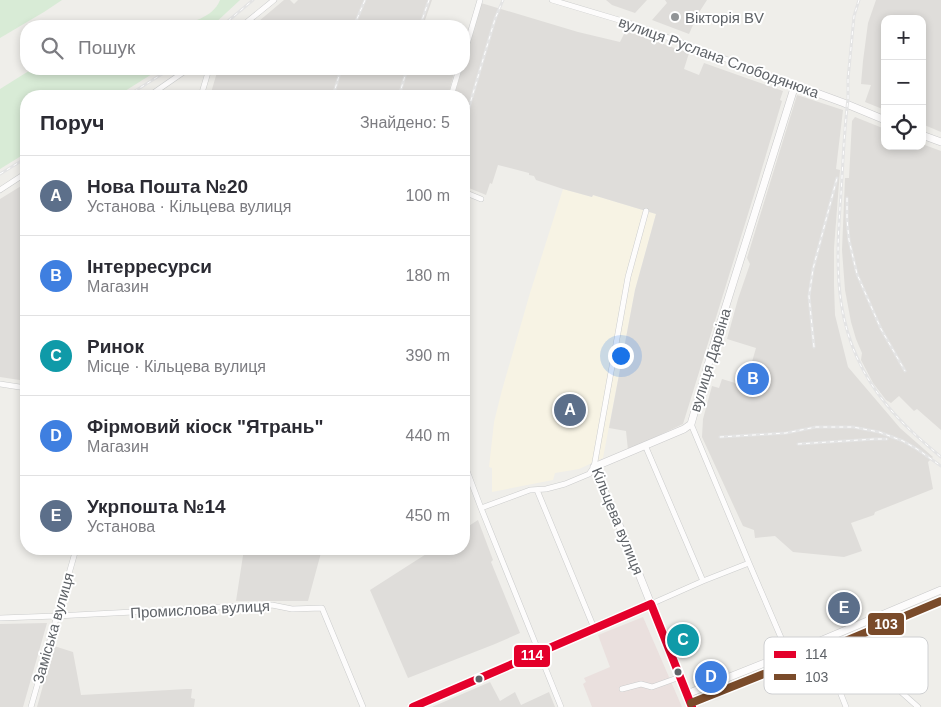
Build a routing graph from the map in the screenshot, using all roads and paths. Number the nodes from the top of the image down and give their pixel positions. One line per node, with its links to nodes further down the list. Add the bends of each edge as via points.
1 (274, 0): 4 (street)
2 (480, 0): 5 (street)
3 (552, 0): 9 (street, вулиця Руслана Слободянюка, via 629,23)
4 (249, 20)
5 (470, 34)
6 (179, 75): 10 (street)
7 (207, 75): 11 (street)
8 (458, 75): 12 (street)
9 (795, 85): 13 (street, вулиця Руслана Слободянюка); 23 (street, вулиця Дарвіна)
10 (158, 90)
11 (204, 90)
12 (453, 90)
13 (881, 118)
14 (926, 136): 15 (street)
15 (941, 142)
16 (20, 178): 17 (street)
17 (0, 190)
18 (470, 194): 19 (street)
19 (481, 199)
20 (646, 211): 25 (street, Кільцева вулиця, via 628,277)
21 (0, 384): 22 (street)
22 (20, 387)
23 (691, 424): 24 (street); 30 (street, вулиця Дарвіна)
24 (645, 445): 25 (street); 31 (street)
25 (594, 467): 27 (street, via 589,474 565,484); 33 (street, Кільцева вулиця)
26 (470, 480): 28 (street)
27 (537, 490): 28 (street); 37 (street)
28 (480, 508): 41 (street)
29 (74, 555): 34 (street, Заміська вулиця)
30 (749, 563): 31 (street); 38 (street, вулиця Дарвіна)
31 (703, 581): 33 (street)
32 (941, 590): 36 (street)
33 (651, 604): 37 (street); 43 (street, Кільцева вулиця)
34 (56, 616): 35 (street, Промислова вулиця); 48 (street, Заміська вулиця); 49 (street, Промислова вулиця, via 236,606 322,608)
35 (0, 618)
36 (870, 620): 39 (street); 40 (street)
37 (594, 628): 41 (street)
38 (781, 637)
39 (830, 637)
40 (877, 637)
41 (540, 652): 50 (street); 51 (street)
42 (764, 663): 45 (street)
43 (680, 677): 44 (street, via 652,687 641,684); 45 (street, Кільцева вулиця)
44 (622, 689)
45 (686, 694): 52 (street, Кільцева вулиця)
46 (841, 694): 53 (street)
47 (903, 694): 54 (street)
48 (30, 707)
49 (363, 707)
50 (413, 707)
51 (561, 707)
52 (692, 707)
53 (846, 707)
54 (918, 707)

